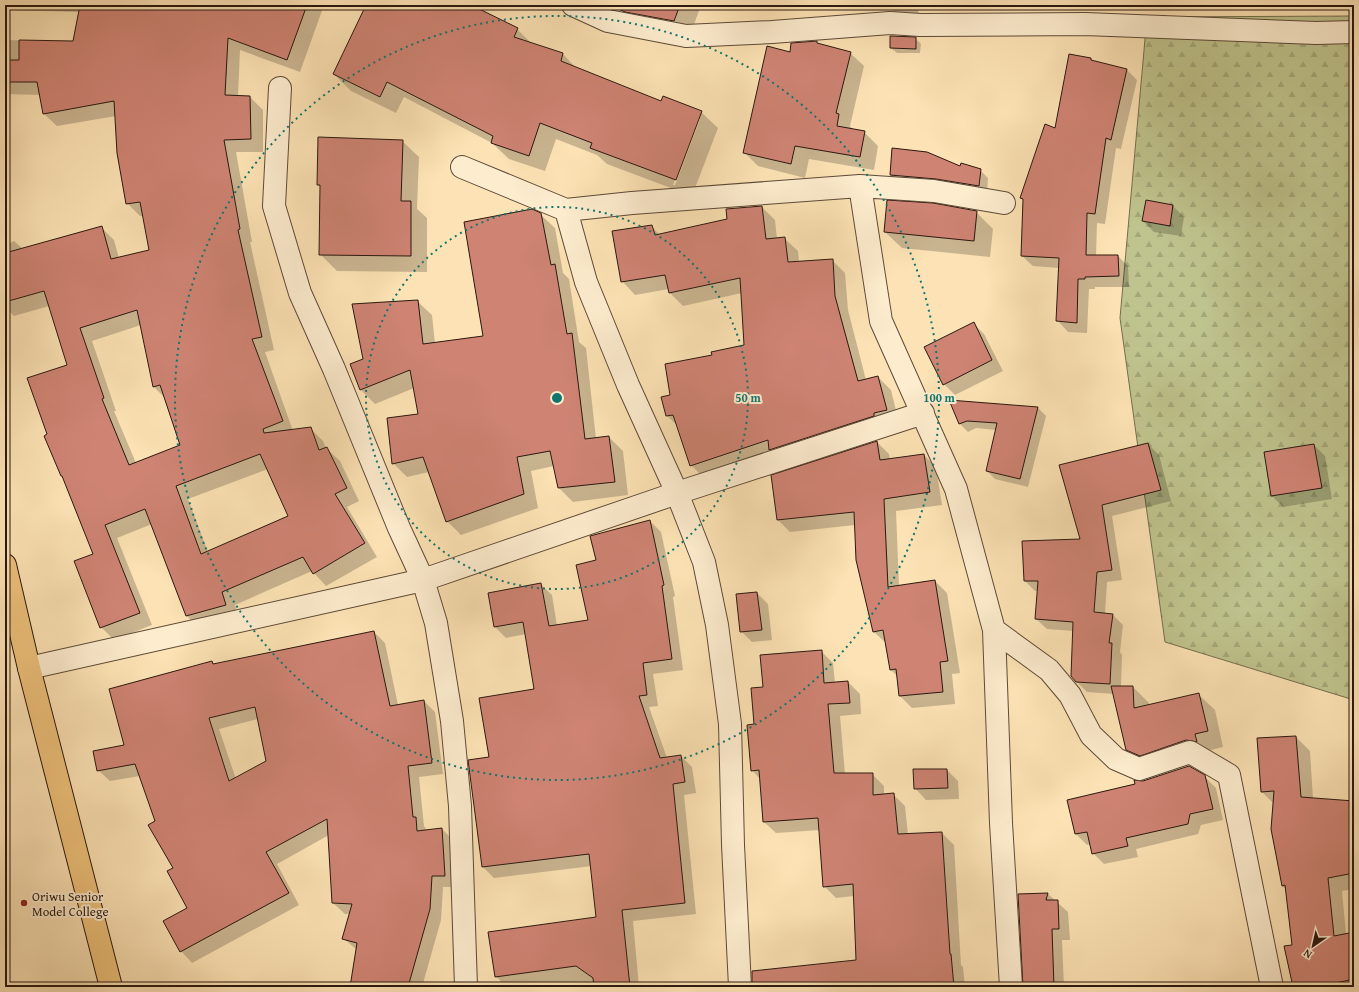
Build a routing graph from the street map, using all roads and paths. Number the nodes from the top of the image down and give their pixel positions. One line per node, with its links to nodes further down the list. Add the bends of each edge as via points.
1 (573, 5): 2 (street, via 608,21 686,36 890,23 1085,24 1316,33)
2 (1354, 32)
3 (280, 88): 11 (street, via 274,206 300,293)
4 (462, 167): 7 (street)
5 (860, 186): 6 (street, via 934,191); 7 (street); 8 (street, via 881,321)
6 (1004, 203)
7 (566, 210): 9 (street, via 586,282 628,385)
8 (923, 413): 9 (street); 12 (street, via 956,489)
9 (678, 493): 11 (street); 16 (street, via 704,562 725,676 730,724 732,845)
10 (5, 565): 13 (main road)
11 (423, 580): 13 (street); 15 (street, via 436,623 452,721 460,806)
12 (994, 630): 17 (street, via 1001,823); 18 (street, via 1049,670 1070,695 1091,735 1116,759 1139,769 1190,752 1229,776)
13 (29, 668): 14 (main road)
14 (111, 987)
15 (466, 987)
16 (740, 987)
17 (1011, 987)
18 (1272, 987)

